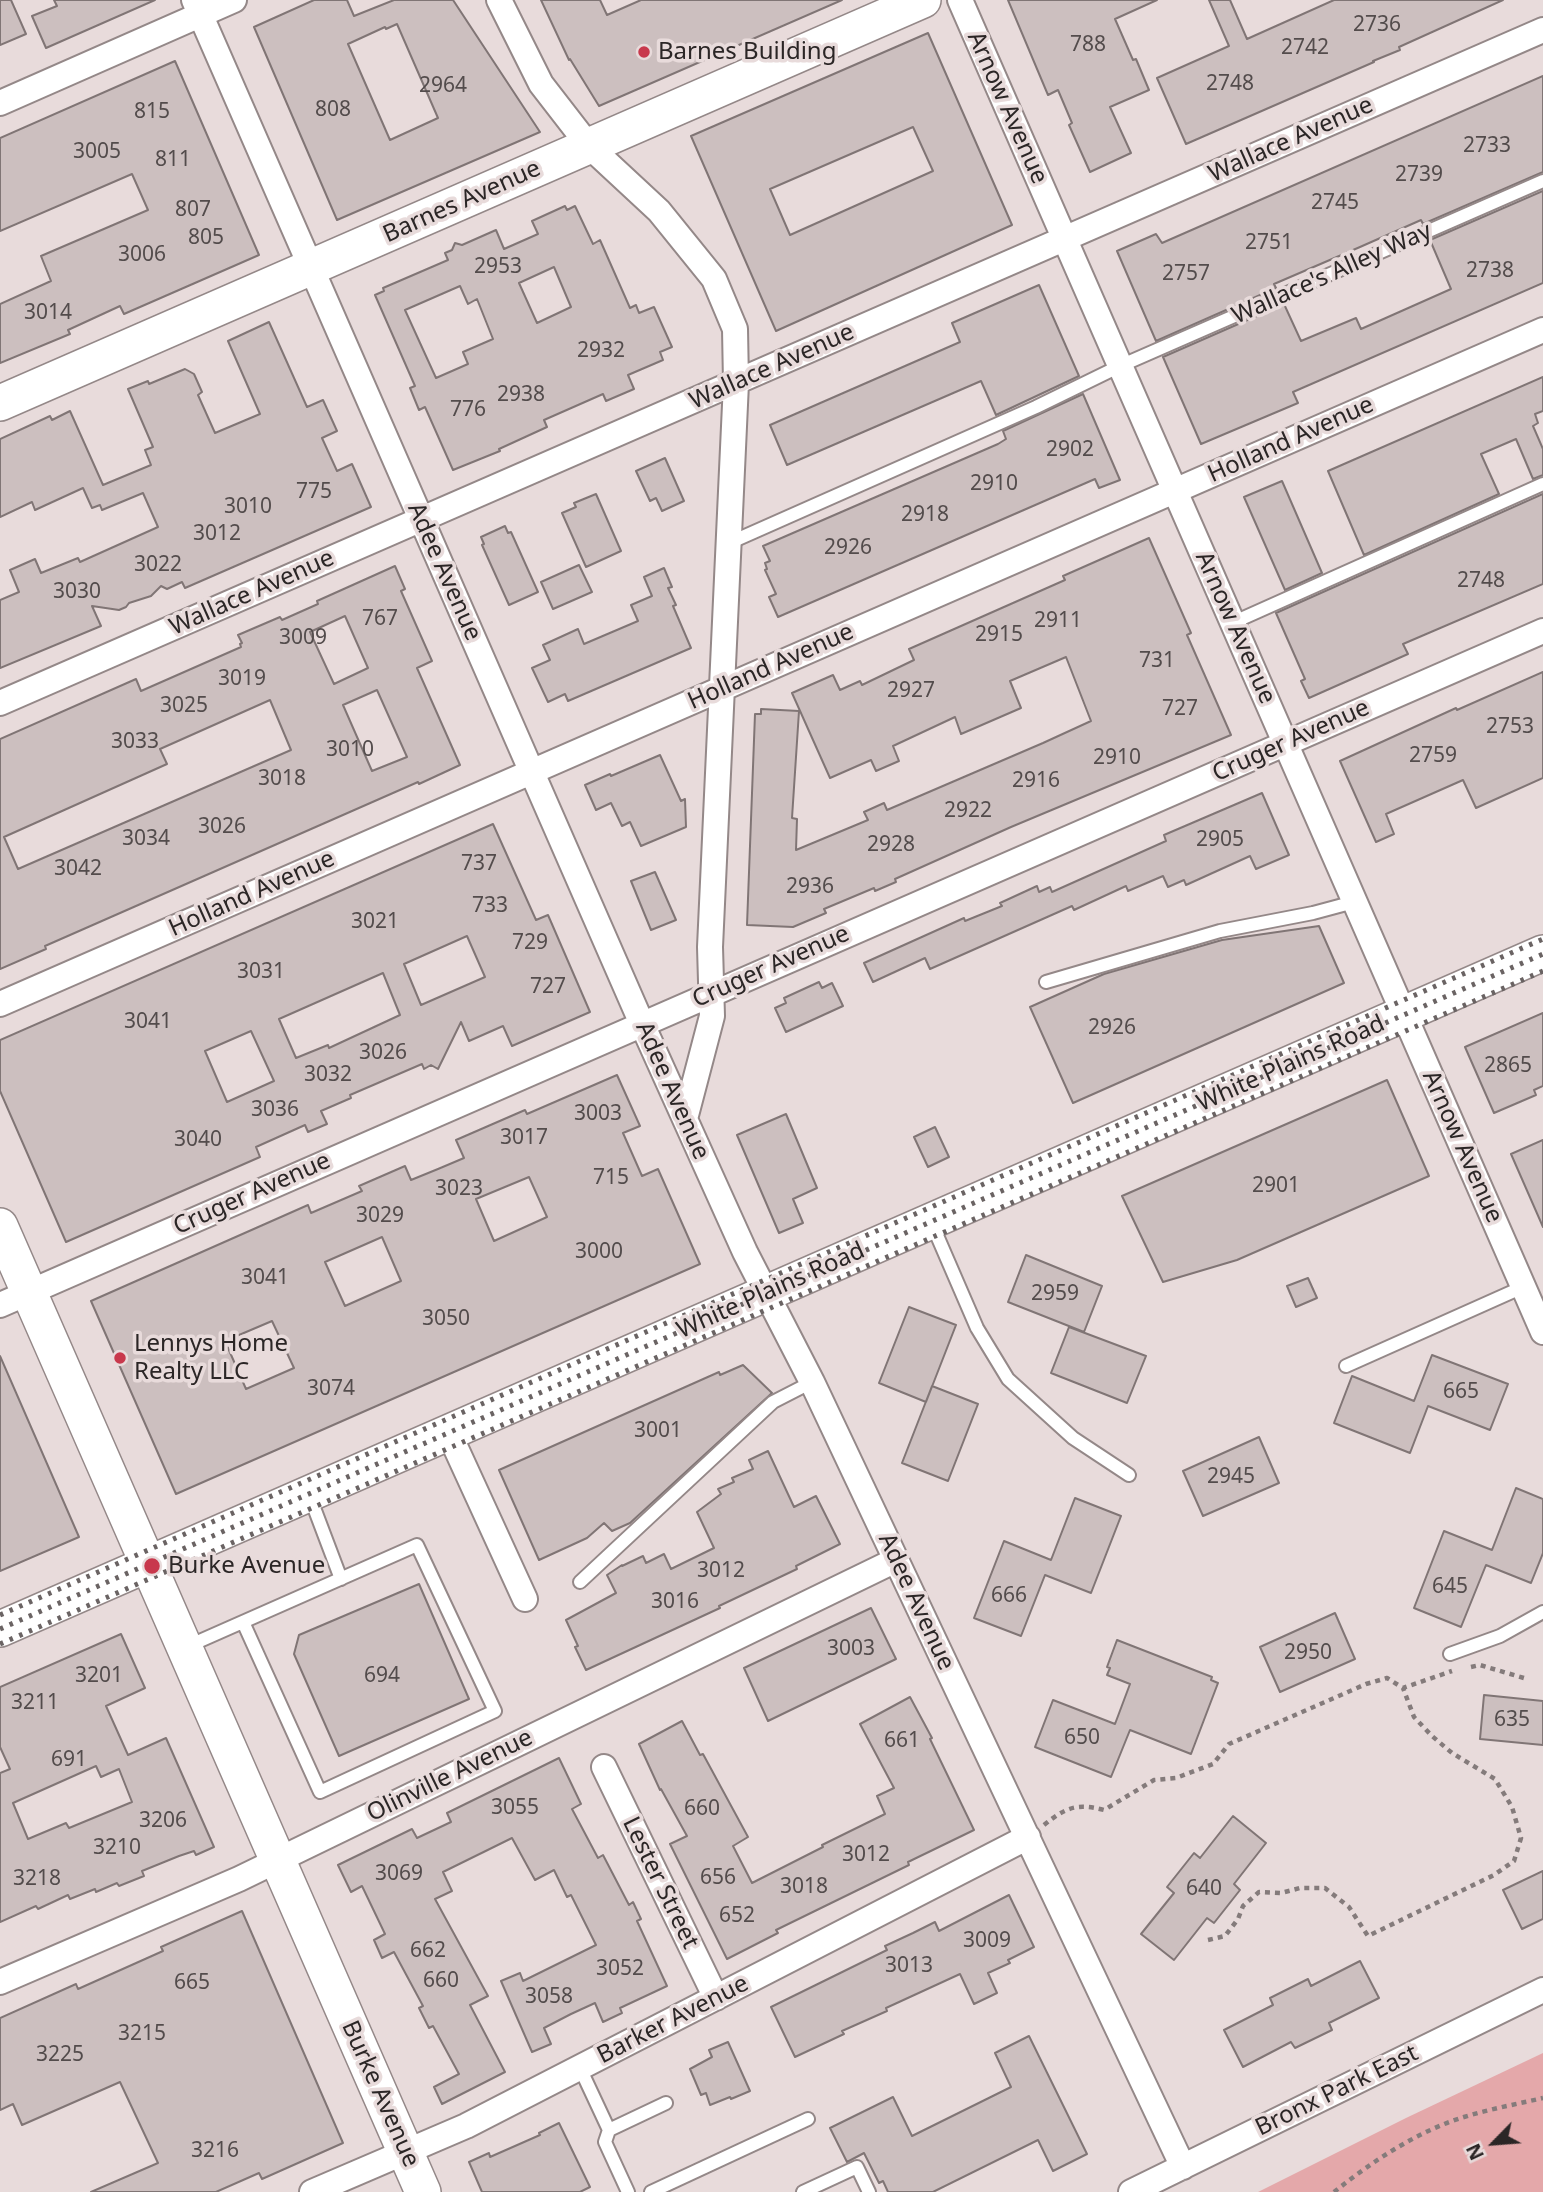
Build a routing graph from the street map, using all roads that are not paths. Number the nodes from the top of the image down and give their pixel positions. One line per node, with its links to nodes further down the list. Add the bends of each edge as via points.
1 (234, 0): 5 (street)
2 (499, 0): 8 (street, via 541,84)
3 (923, 0): 8 (main road, Barnes Avenue)
4 (960, 0): 10 (street, Arnow Avenue)
5 (197, 8): 7 (street); 11 (street, Adee Avenue)
6 (1543, 30): 10 (street, Wallace Avenue)
7 (0, 103)
8 (589, 146): 11 (main road, Barnes Avenue); 14 (street, via 659,211 713,279 735,329)
9 (1543, 181): 13 (lane, Wallace's Alley Way)
10 (1064, 239): 13 (street, Arnow Avenue); 14 (street, Wallace Avenue)
11 (310, 268): 15 (main road, Barnes Avenue); 18 (street, Adee Avenue)
12 (1543, 330): 17 (street, Holland Avenue)
13 (1120, 366): 17 (street, Arnow Avenue); 19 (lane, Wallace's Alley Way)
14 (736, 383): 18 (street, Wallace Avenue); 19 (street)
15 (0, 403)
16 (1543, 484): 20 (lane)
17 (1175, 491): 20 (street, Arnow Avenue); 22 (street, Holland Avenue)
18 (421, 520): 23 (street, Wallace Avenue); 25 (street, Adee Avenue)
19 (729, 543): 22 (street)
20 (1233, 623): 24 (street, Arnow Avenue)
21 (1543, 631): 24 (street, Cruger Avenue)
22 (722, 688): 25 (street, Holland Avenue); 29 (street, via 710,947)
23 (0, 703)
24 (1285, 743): 26 (street, Arnow Avenue); 29 (street, Cruger Avenue)
25 (531, 772): 30 (street, Holland Avenue); 32 (street, Adee Avenue)
26 (1354, 902): 28 (lane, via 1220,931); 31 (street, Arnow Avenue)
27 (1543, 953): 31 (main road, White Plains Road)
28 (1046, 982)
29 (712, 993): 32 (street, Cruger Avenue); 33 (street, via 712,1016)
30 (0, 1004)
31 (1404, 1014): 34 (main road, White Plains Road); 36 (street, Arnow Avenue)
32 (642, 1024): 33 (street, Adee Avenue); 38 (street, Cruger Avenue)
33 (685, 1119): 37 (street, Adee Avenue)
34 (931, 1221): 37 (main road, White Plains Road); 43 (lane, via 977,1328 1008,1379 1073,1438)
35 (0, 1226): 38 (main road, Burke Avenue)
36 (1533, 1282): 39 (street, Arnow Avenue); 40 (lane)
37 (767, 1293): 41 (street, Adee Avenue); 42 (main road, White Plains Road)
38 (15, 1298): 46 (main road, Burke Avenue)
39 (1543, 1332)
40 (1346, 1366)
41 (812, 1382): 45 (street, Adee Avenue); 48 (lane, via 773,1402)
42 (449, 1431): 44 (main road, White Plains Road); 49 (street)
43 (1129, 1475)
44 (308, 1493): 46 (main road, White Plains Road); 47 (lane)
45 (896, 1560): 56 (street, Adee Avenue); 57 (street, Olinville Avenue)
46 (148, 1564): 52 (main road, White Plains Road); 53 (main road, Burke Avenue)
47 (341, 1578): 51 (lane); 51 (lane, via 417,1545 495,1711 320,1792)
48 (580, 1582)
49 (524, 1600)
50 (1543, 1612): 54 (lane, via 1493,1639)
51 (243, 1622): 53 (lane)
52 (0, 1629)
53 (185, 1647): 57 (main road, Burke Avenue)
54 (1450, 1654)
55 (604, 1767): 60 (street, Lester Street)
56 (1028, 1837): 60 (street, Barker Avenue); 66 (street, Adee Avenue)
57 (278, 1860): 58 (street, Olinville Avenue); 65 (main road, Burke Avenue)
58 (0, 1982)
59 (1543, 1990): 66 (street, Bronx Park East)
60 (716, 1998): 61 (street, Barker Avenue)
61 (580, 2068): 64 (lane); 65 (street, Barker Avenue)
62 (666, 2103): 64 (lane)
63 (808, 2119): 70 (lane)
64 (609, 2130): 69 (lane, via 606,2142)
65 (406, 2153): 67 (street, Barker Avenue); 68 (main road, Burke Avenue)
66 (1182, 2167): 73 (street, Bronx Park East)
67 (312, 2192)
68 (423, 2192)
69 (628, 2192)
70 (651, 2192)
71 (803, 2192): 72 (lane, via 857,2167)
72 (869, 2192)
73 (1131, 2192)

